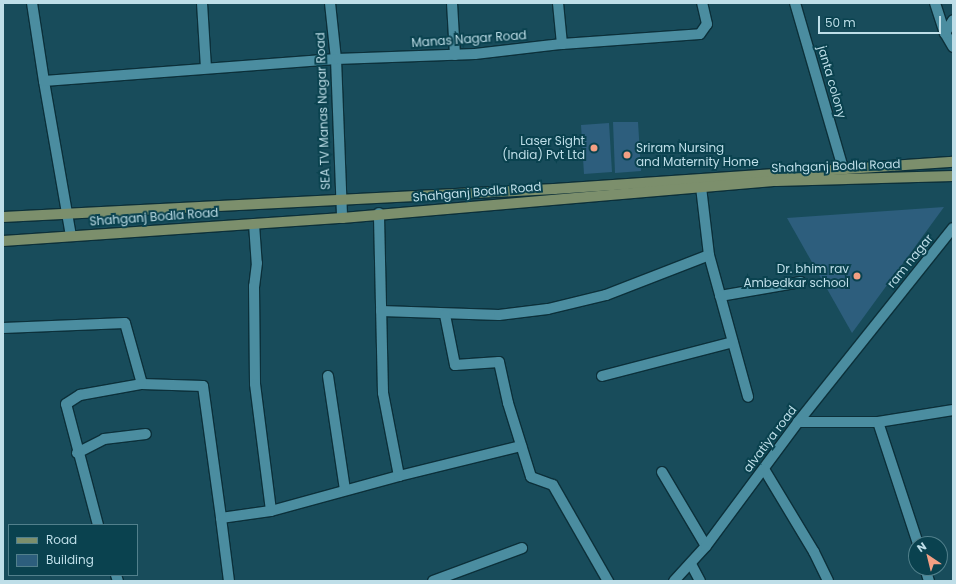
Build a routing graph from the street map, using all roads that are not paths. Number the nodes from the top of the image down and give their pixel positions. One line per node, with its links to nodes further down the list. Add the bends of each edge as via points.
1 (32, 3): 16 (street)
2 (202, 3): 15 (street)
3 (330, 3): 14 (street, SEA TV Manas Nagar Road)
4 (452, 3): 13 (street)
5 (558, 3): 11 (street)
6 (702, 3): 11 (street, Manas Nagar Road, via 707,24 700,34)
7 (794, 3): 18 (street, janta colony)
8 (935, 3): 10 (street)
9 (953, 20): 10 (street)
10 (944, 33): 12 (street)
11 (562, 44): 13 (street, Manas Nagar Road)
12 (953, 47)
13 (455, 55): 14 (street, Manas Nagar Road)
14 (336, 59): 15 (street, Manas Nagar Road); 21 (street, SEA TV Manas Nagar Road)
15 (206, 68): 16 (street, Manas Nagar Road)
16 (44, 81): 22 (street)
17 (953, 162): 18 (main road)
18 (843, 168): 21 (main road)
19 (953, 176): 20 (main road, Shahganj Bodla Road, via 776,181)
20 (701, 187): 23 (main road, Shahganj Bodla Road); 30 (street)
21 (340, 201): 22 (main road); 25 (street, SEA TV Manas Nagar Road)
22 (67, 212): 24 (main road); 28 (street)
23 (379, 213): 25 (main road, Shahganj Bodla Road); 33 (street)
24 (3, 216)
25 (342, 218): 26 (main road, Shahganj Bodla Road)
26 (254, 224): 28 (main road, Shahganj Bodla Road); 52 (street, via 257,263 254,286 255,384)
27 (953, 228): 34 (street, ram nagar)
28 (71, 236): 29 (main road, Shahganj Bodla Road)
29 (3, 241)
30 (709, 255): 32 (street); 35 (street, via 606,295 548,309 499,315)
31 (801, 282): 32 (street)
32 (720, 296): 37 (street)
33 (381, 311): 35 (street); 50 (street, via 383,393)
34 (887, 311): 43 (street, alvatiya road)
35 (445, 315): 46 (street, via 455,365 499,362)
36 (3, 328): 40 (street, via 125,323)
37 (733, 342): 39 (street); 41 (street)
38 (328, 376): 51 (street)
39 (602, 376)
40 (142, 384): 47 (street, via 80,395 69,400 66,409); 53 (street, via 198,384 205,390)
41 (748, 397)
42 (953, 410): 44 (street)
43 (798, 422): 44 (street); 48 (street, alvatiya road)
44 (878, 422): 55 (street)
45 (146, 434): 47 (street, via 104,439)
46 (521, 446): 50 (street); 61 (street, via 531,477 553,485)
47 (77, 453): 54 (street)
48 (764, 469): 56 (street, alvatiya road); 64 (street, via 814,552)
49 (662, 472): 56 (street)
50 (399, 476): 51 (street)
51 (345, 490): 52 (street)
52 (271, 511): 53 (street)
53 (221, 518): 59 (street)
54 (98, 524)
55 (915, 536)
56 (706, 546): 58 (street, alvatiya road)
57 (522, 548): 60 (street)
58 (691, 564): 62 (street, alvatiya road); 63 (street)
59 (228, 581)
60 (433, 581)
61 (608, 581)
62 (674, 581)
63 (700, 581)
64 (828, 581)

